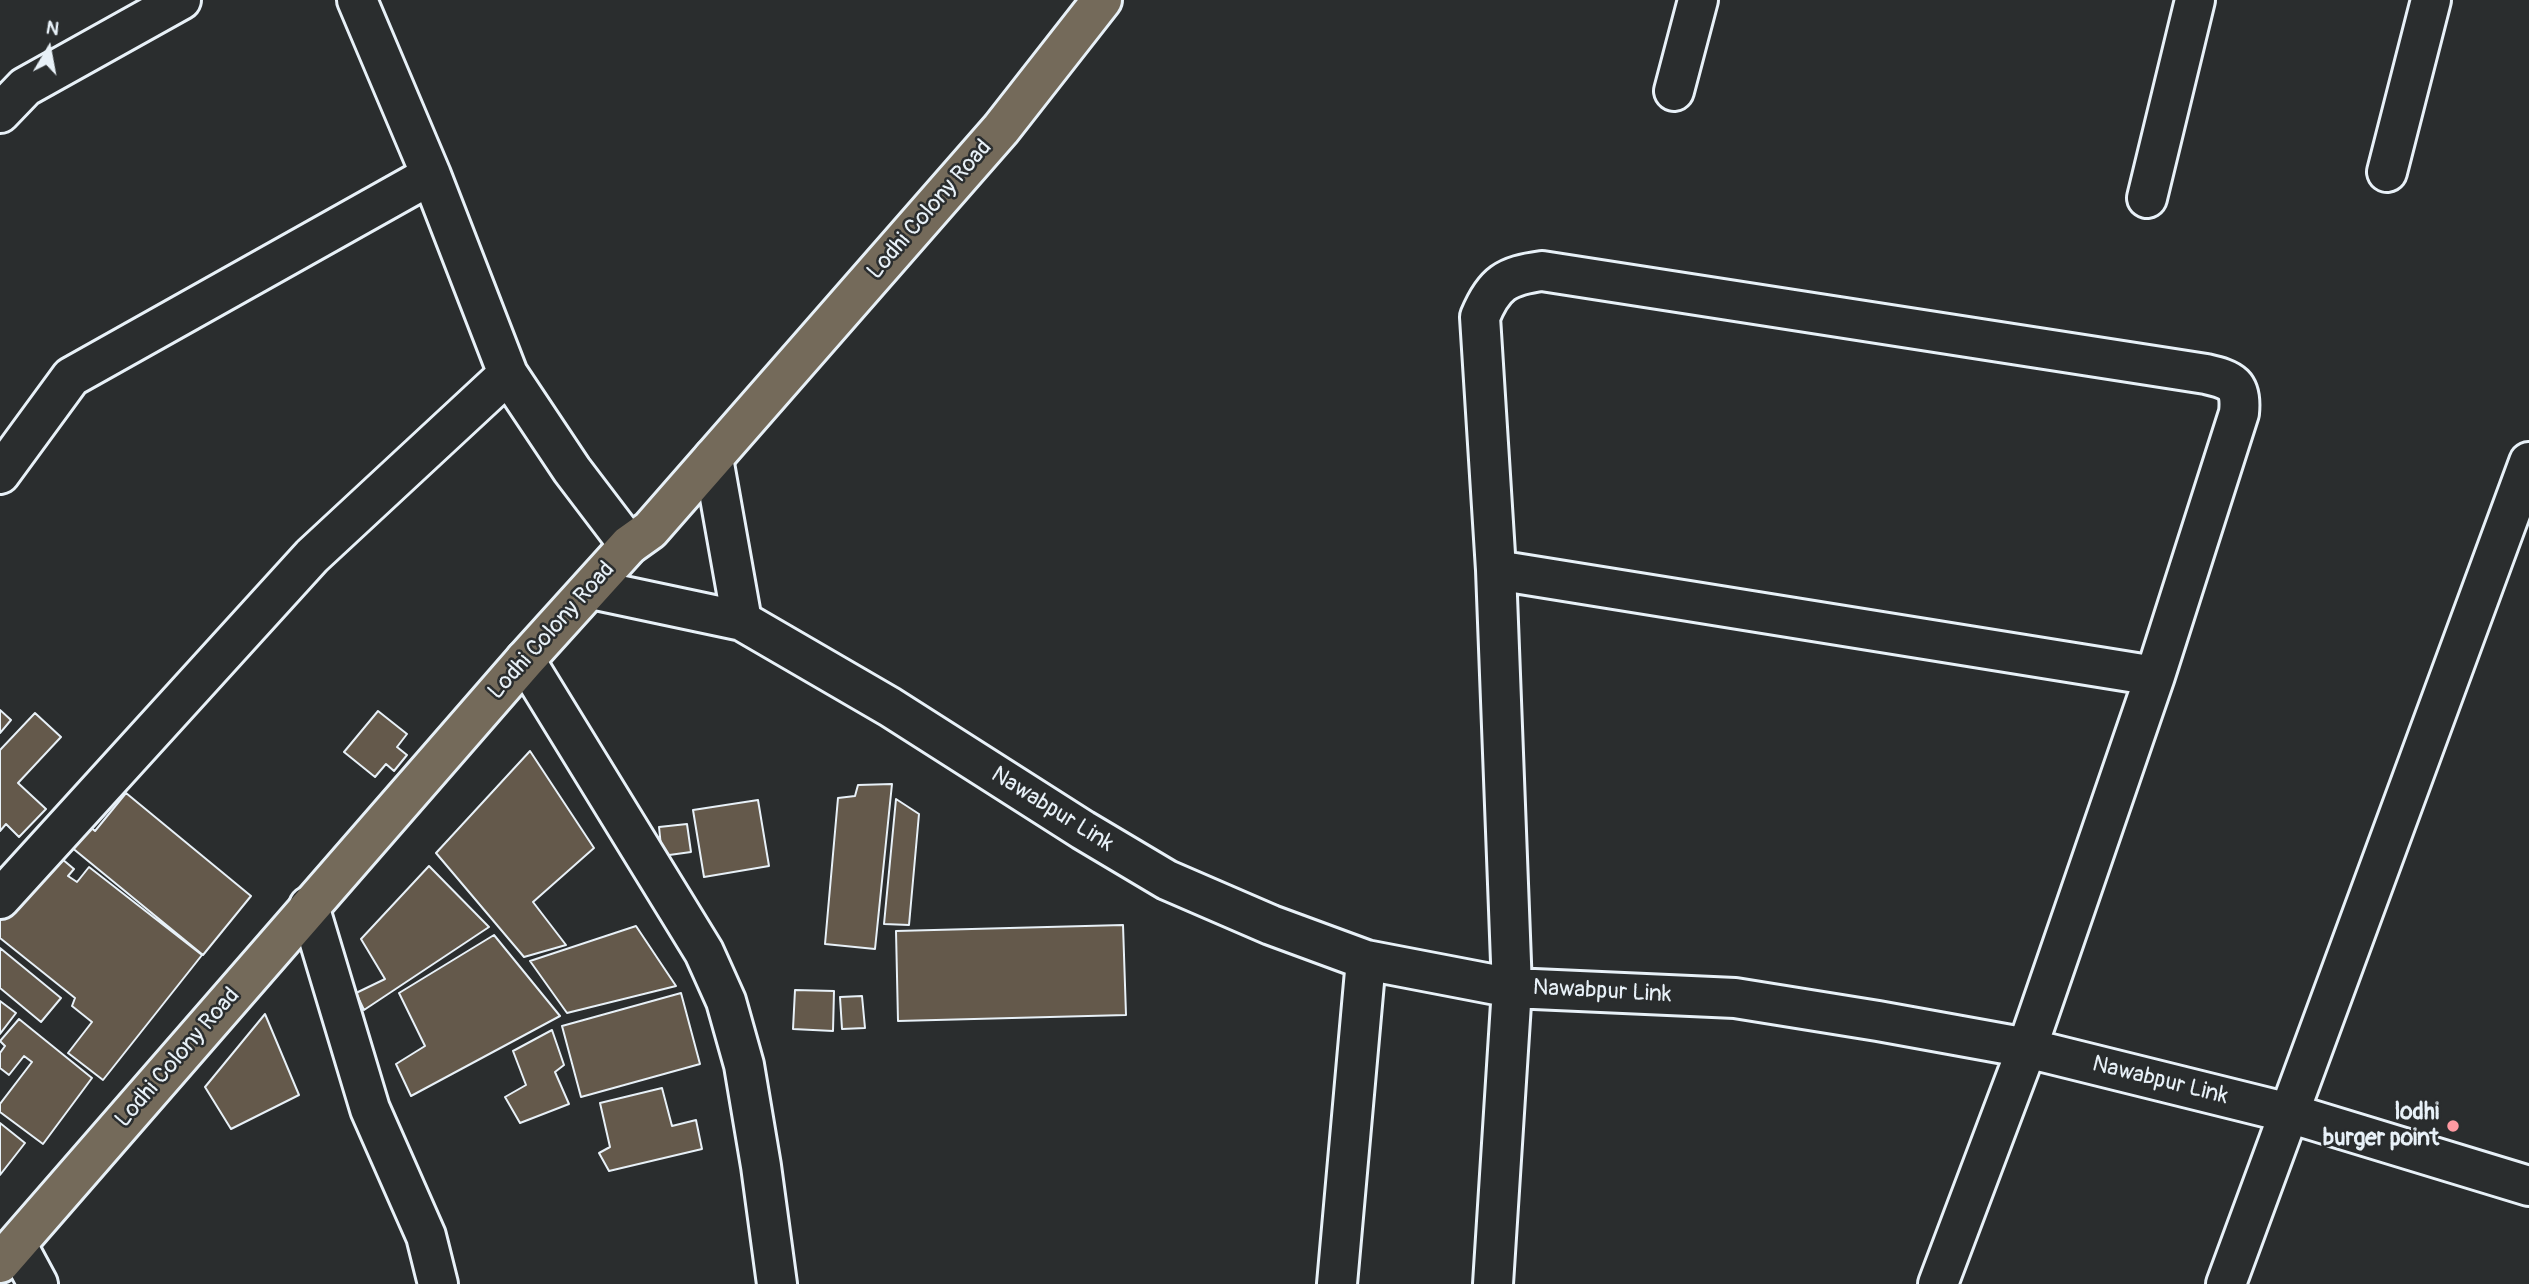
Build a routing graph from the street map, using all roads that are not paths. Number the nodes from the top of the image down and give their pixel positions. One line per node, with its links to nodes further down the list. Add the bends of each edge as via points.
1 (181, 0): 8 (street, via 26,87)
2 (356, 0): 10 (street)
3 (1102, 0): 13 (main road, Lodhi Colony Road, via 1001,129)
4 (1698, 0): 7 (street)
5 (2195, 0): 11 (street)
6 (2431, 0): 9 (street)
7 (1674, 91)
8 (0, 113)
9 (2387, 172)
10 (432, 175): 12 (street); 15 (street, via 71,377)
11 (2147, 198)
12 (508, 374): 16 (street); 22 (street, via 312,556)
13 (713, 458): 16 (main road, Lodhi Colony Road, via 650,530); 19 (street)
14 (2529, 463): 27 (street)
15 (0, 474)
16 (629, 545): 18 (main road, Lodhi Colony Road)
17 (1496, 570): 21 (street); 21 (street, via 1480,317 1499,283 1521,273 1542,271 2206,374 2236,385 2241,398 2239,413); 25 (street)
18 (591, 589): 19 (street, Nawabpur Link); 20 (main road, Lodhi Colony Road)
19 (743, 621): 24 (street, Nawabpur Link, via 1167,880)
20 (525, 660): 23 (main road, Lodhi Colony Road); 32 (street, via 704,952 726,1001 746,1078)
21 (2155, 676): 26 (street)
22 (4, 886)
23 (309, 906): 29 (main road, Lodhi Colony Road); 31 (street, via 370,1109 426,1236)
24 (1366, 960): 25 (street, Nawabpur Link); 33 (street)
25 (1513, 988): 26 (street, Nawabpur Link, via 1735,998); 34 (street)
26 (2027, 1048): 27 (street, Nawabpur Link); 35 (street)
27 (2289, 1113): 28 (street, Nawabpur Link); 36 (street)
28 (2529, 1186)
29 (8, 1254): 30 (street)
30 (38, 1284)
31 (438, 1284)
32 (777, 1284)
33 (1337, 1284)
34 (1493, 1284)
35 (1938, 1284)
36 (2226, 1284)

